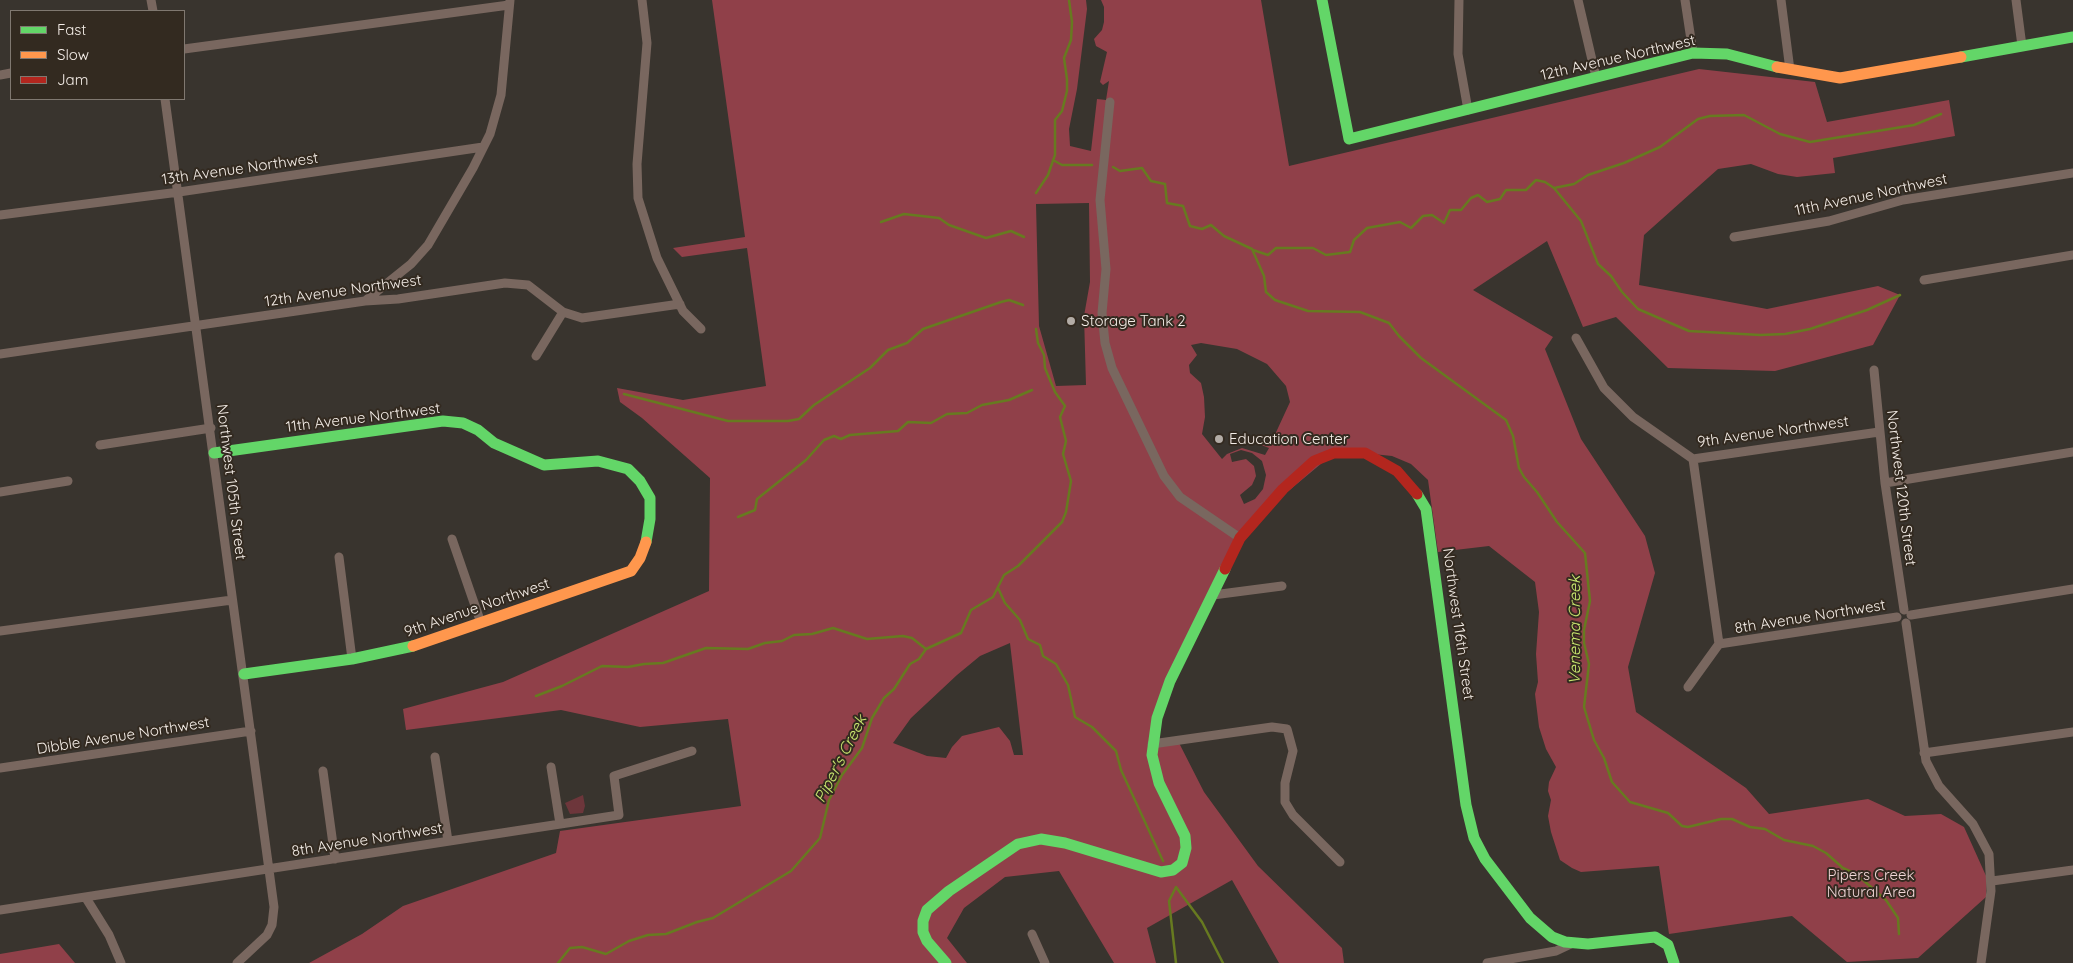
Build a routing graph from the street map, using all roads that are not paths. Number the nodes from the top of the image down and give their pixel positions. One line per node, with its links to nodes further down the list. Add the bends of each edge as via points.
1 (642, 0): 26 (street, via 647,43 637,164 638,198 649,237)
2 (1322, 0): 17 (street, 12th Avenue Northwest, via 1349,139)
3 (1459, 0): 17 (street, via 1458,54)
4 (1578, 0): 14 (street)
5 (1686, 0): 12 (street)
6 (1781, 0): 13 (street)
7 (2016, 0): 10 (street)
8 (510, 3): 11 (street); 18 (street, via 500,101)
9 (2073, 37): 10 (street, 12th Avenue Northwest)
10 (2022, 46): 13 (street, 12th Avenue Northwest, via 1840,78)
11 (185, 49)
12 (1693, 53): 13 (street, 12th Avenue Northwest, via 1727,54); 14 (street, 12th Avenue Northwest)
13 (1790, 70)
14 (1596, 77): 17 (street, 12th Avenue Northwest)
15 (166, 100): 20 (street, Northwest 105th Street)
16 (1110, 102): 44 (street, via 1100,200 1106,269 1102,313 1112,368 1164,476 1180,497)
17 (1468, 110)
18 (483, 147): 20 (street, 13th Avenue Northwest); 25 (street, via 424,250)
19 (2073, 173): 22 (street, 11th Avenue Northwest, via 1903,200 1829,221)
20 (179, 192): 21 (street, 13th Avenue Northwest); 28 (street, Northwest 105th Street)
21 (0, 215)
22 (1734, 237)
23 (2073, 255): 24 (street)
24 (1924, 280)
25 (365, 301): 27 (street, 12th Avenue Northwest, via 513,282 528,285); 28 (street, 12th Avenue Northwest)
26 (680, 304): 27 (street, 12th Avenue Northwest, via 590,318); 29 (street)
27 (563, 312): 32 (street)
28 (198, 327): 31 (street, 12th Avenue Northwest); 34 (street, Northwest 105th Street)
29 (701, 329)
30 (1576, 338): 39 (street, 9th Avenue Northwest, via 1604,388 1633,417)
31 (0, 354)
32 (536, 356)
33 (1874, 370): 35 (street, Northwest 120th Street)
34 (211, 428): 36 (street); 38 (street, Northwest 105th Street)
35 (1879, 432): 39 (street, 9th Avenue Northwest); 41 (street, Northwest 120th Street)
36 (100, 445)
37 (2073, 452): 41 (street)
38 (214, 453): 43 (street, 11th Avenue Northwest, via 443,421 463,423 494,443 544,465 598,461 628,469 650,498); 50 (street, Northwest 105th Street)
39 (1693, 459): 54 (street)
40 (68, 481): 42 (street)
41 (1885, 483): 51 (street, Northwest 120th Street)
42 (0, 492)
43 (650, 519): 52 (street, 9th Avenue Northwest, via 647,540 631,571)
44 (1240, 538): 49 (street, Northwest 116th Street); 77 (street, Northwest 116th Street, via 1304,468 1325,455 1365,453 1397,471 1410,484 1423,502 1428,517 1466,805 1474,838 1495,873 1530,918 1552,937)
45 (452, 539): 52 (street)
46 (338, 557): 55 (street)
47 (1282, 586): 49 (street)
48 (2073, 589): 51 (street)
49 (1213, 595): 60 (street, Northwest 116th Street, via 1170,681)
50 (232, 600): 53 (street); 56 (street, Northwest 105th Street)
51 (1907, 616): 54 (street, 8th Avenue Northwest, via 1901,623 1897,617); 62 (street, Northwest 120th Street)
52 (481, 623): 55 (street, 9th Avenue Northwest, via 419,645)
53 (0, 631)
54 (1719, 644): 57 (street, 8th Avenue Northwest)
55 (352, 659): 56 (street, 9th Avenue Northwest)
56 (244, 674): 58 (street, Northwest 105th Street)
57 (1688, 687)
58 (251, 731): 65 (street, Dibble Avenue Northwest); 71 (street, Northwest 105th Street)
59 (2073, 732): 62 (street)
60 (1152, 744): 70 (street, via 1272,727 1287,729 1293,752 1284,783 1285,802 1293,815); 80 (street, Northwest 116th Street, via 1157,777 1185,836 1186,852 1179,867 1167,872 1151,870 1065,843 1041,839 1018,844 927,910 923,932)
61 (692, 750): 67 (street, 8th Avenue Northwest, via 614,776 619,815)
62 (1924, 753): 73 (street, Northwest 120th Street, via 1934,779 1983,839)
63 (436, 757): 68 (street)
64 (551, 767): 67 (street)
65 (0, 768)
66 (323, 771): 69 (street)
67 (560, 824): 68 (street, 8th Avenue Northwest)
68 (448, 841): 69 (street, 8th Avenue Northwest)
69 (335, 859): 71 (street, 8th Avenue Northwest)
70 (1340, 862)
71 (268, 869): 74 (street, 8th Avenue Northwest); 79 (street, Northwest 105th Street, via 274,907 272,926 259,944)
72 (2073, 870): 73 (street)
73 (1992, 881): 84 (street, Northwest 120th Street)
74 (86, 898): 75 (street, 8th Avenue Northwest); 78 (street, via 109,934)
75 (0, 910)
76 (1032, 934): 81 (street)
77 (1573, 943): 82 (street, via 1556,951); 83 (street, Northwest 116th Street, via 1655,937 1670,949)
78 (121, 963)
79 (237, 963)
80 (946, 963)
81 (1045, 963)
82 (1487, 963)
83 (1674, 963)
84 (1981, 963)

